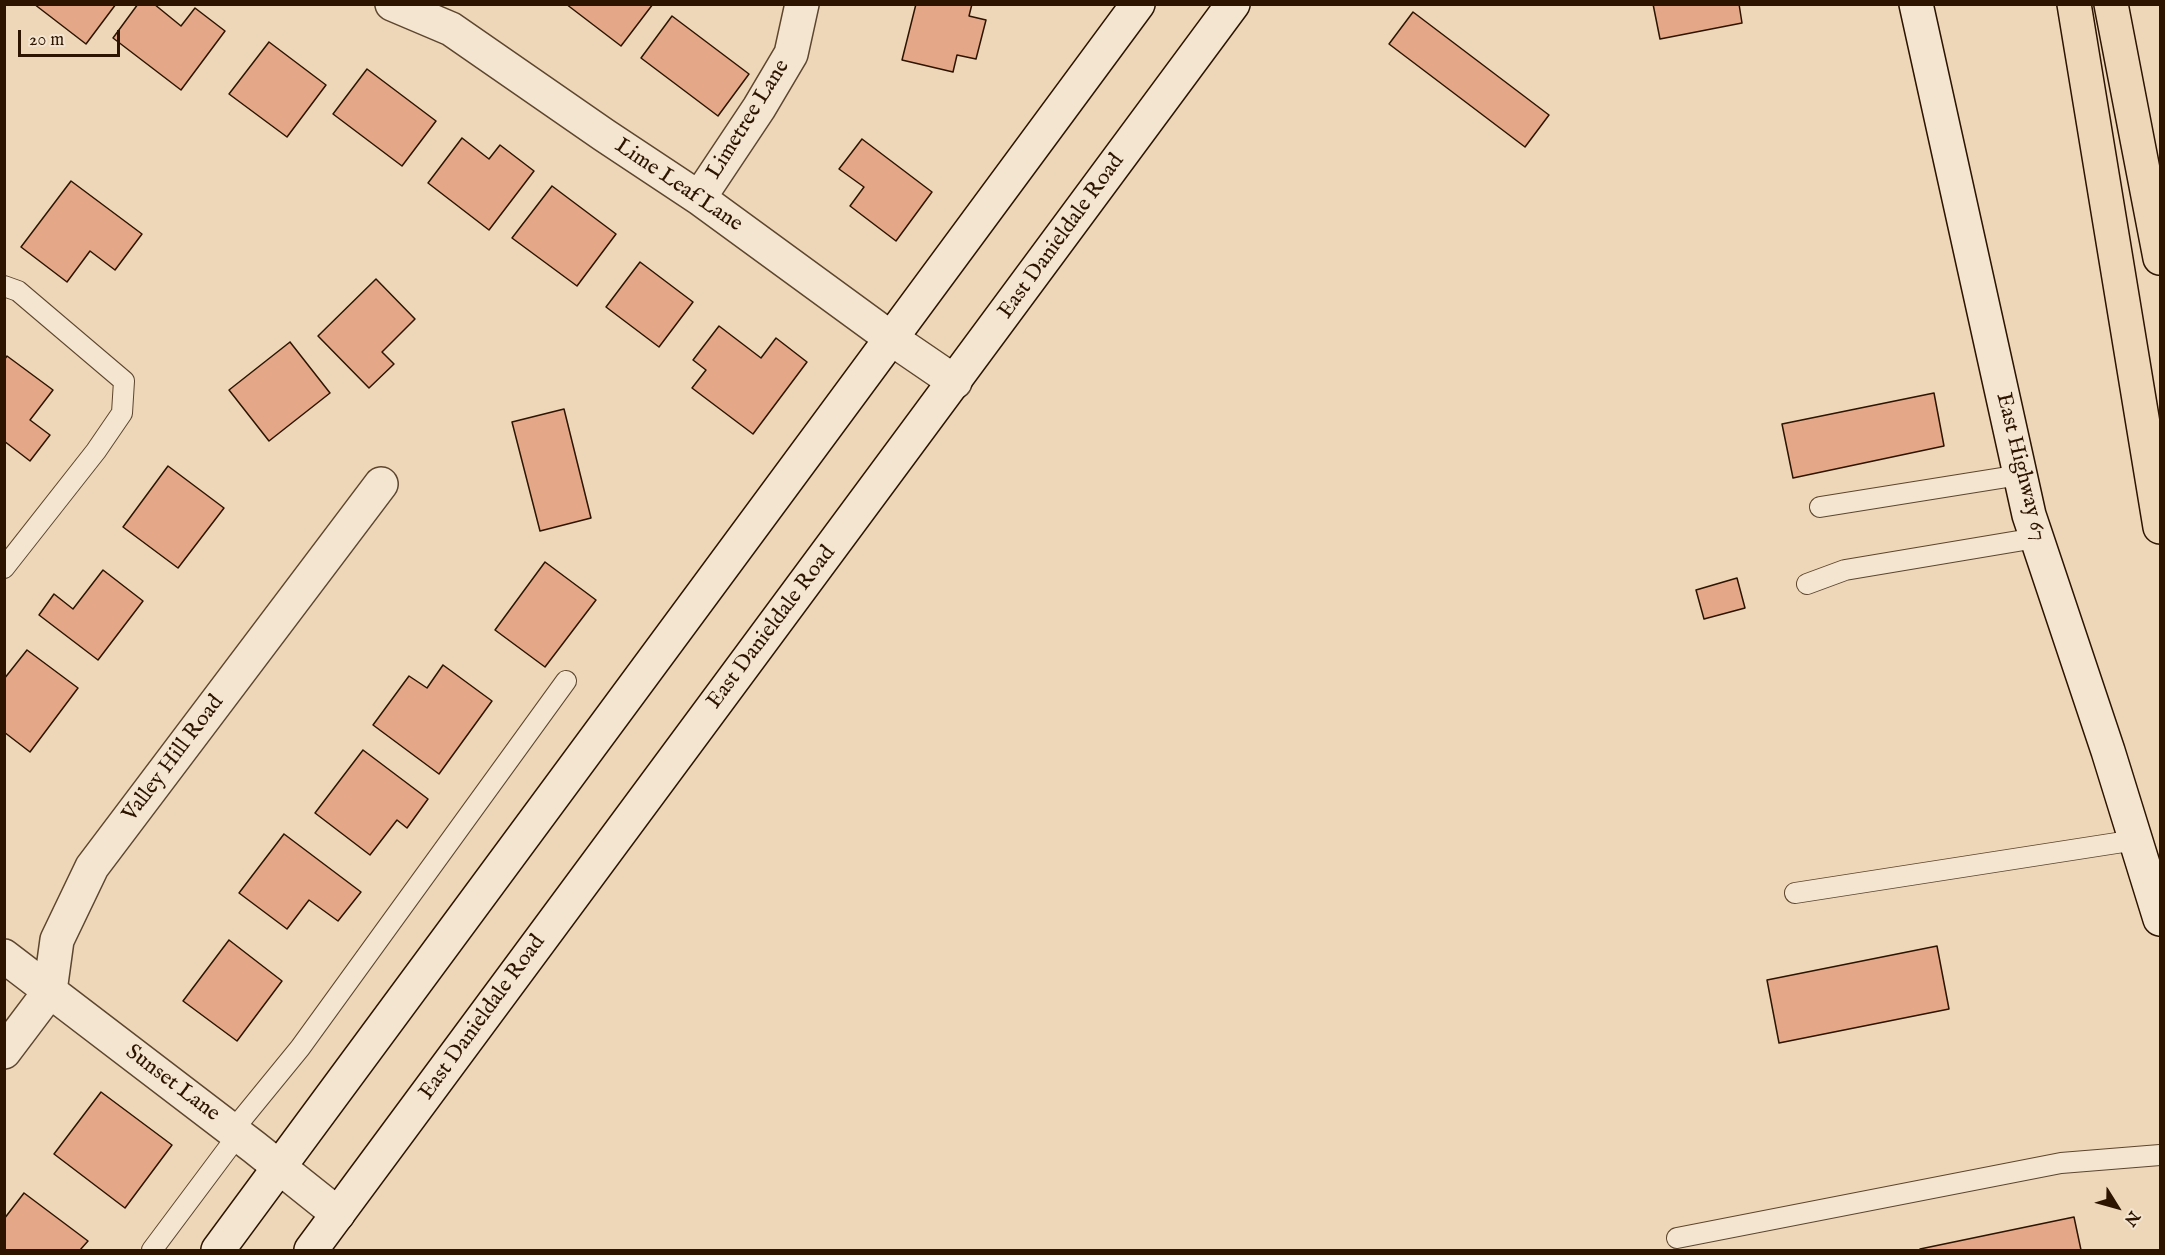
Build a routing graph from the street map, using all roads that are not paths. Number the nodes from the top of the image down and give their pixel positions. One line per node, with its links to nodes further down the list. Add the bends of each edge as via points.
1 (392, 4): 8 (main road, Lime Leaf Lane, via 452,29)
2 (802, 4): 8 (main road, Limetree Lane, via 791,54)
3 (1138, 4): 11 (main road)
4 (1233, 4): 12 (main road, East Danieldale Road)
5 (1916, 4): 13 (main road, East Highway 67)
6 (2074, 4): 16 (highway)
7 (2111, 4): 9 (highway)
8 (699, 198): 11 (main road, Lime Leaf Lane)
9 (2160, 258)
10 (4, 286): 18 (lane, via 18,291 124,381 122,412)
11 (892, 339): 12 (main road, Lime Leaf Lane); 29 (main road)
12 (955, 382): 30 (main road, East Danieldale Road)
13 (2020, 475): 15 (lane); 17 (main road, East Highway 67)
14 (381, 484): 25 (main road, Valley Hill Road, via 92,867 57,940)
15 (1820, 507)
16 (2160, 527)
17 (2036, 538): 19 (lane, via 1845,570); 21 (main road, East Highway 67)
18 (4, 568)
19 (1807, 584)
20 (566, 681): 27 (lane)
21 (2136, 840): 22 (lane); 23 (main road, East Highway 67)
22 (1795, 892)
23 (2160, 919)
24 (4, 956): 25 (main road, Sunset Lane)
25 (50, 991): 26 (main road, Valley Hill Road); 27 (main road, Sunset Lane)
26 (4, 1052)
27 (235, 1133): 29 (main road, Sunset Lane); 32 (lane)
28 (2160, 1155): 31 (lane, via 2061,1162)
29 (280, 1167): 30 (main road, Sunset Lane); 33 (main road)
30 (338, 1214): 34 (main road, East Danieldale Road)
31 (1677, 1238)
32 (152, 1251)
33 (218, 1251)
34 (311, 1251)

